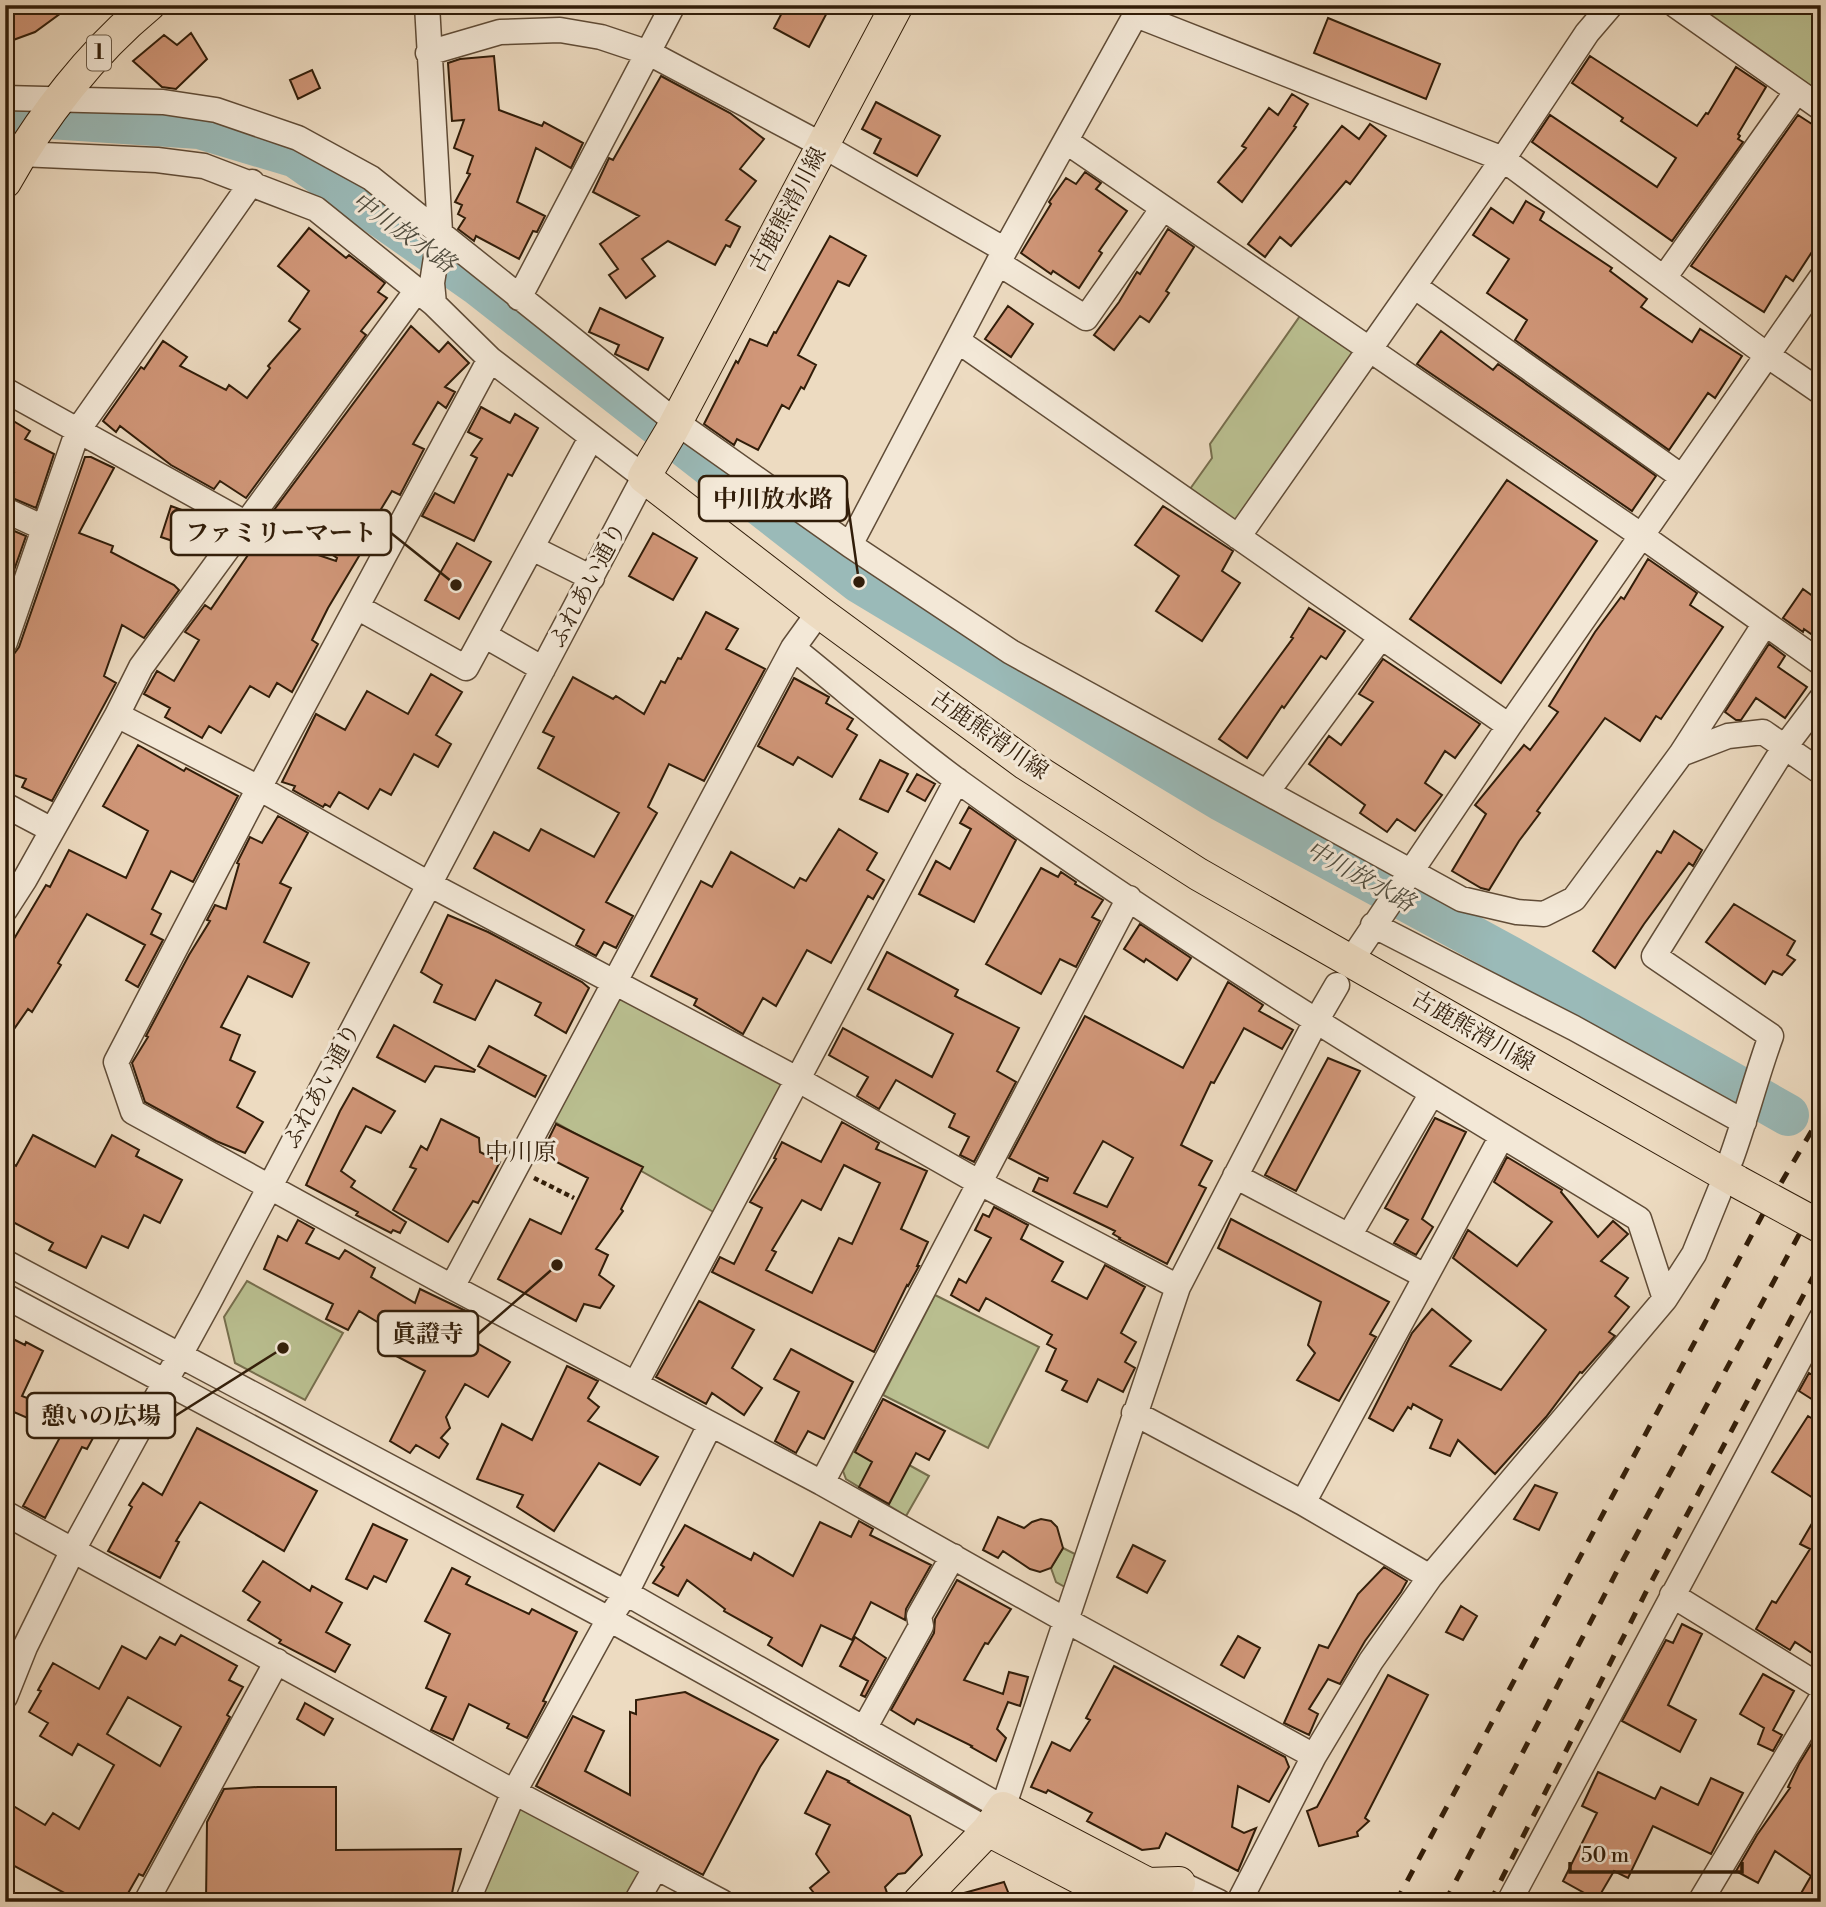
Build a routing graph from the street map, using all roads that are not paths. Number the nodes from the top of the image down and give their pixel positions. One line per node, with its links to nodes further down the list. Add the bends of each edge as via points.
1 (149, 5): 12 (main road, 1, via 122,28)
2 (427, 5): 9 (street)
3 (673, 5): 8 (street)
4 (897, 5): 15 (main road, 古鹿熊滑川線)
5 (1611, 5): 17 (street, via 1587,33)
6 (1675, 5): 10 (street)
7 (1139, 10): 14 (street); 17 (street)
8 (649, 52): 9 (street, via 560,30 500,32); 15 (street); 27 (street)
9 (428, 53): 21 (street)
10 (1797, 91): 13 (street); 23 (street)
11 (5, 98): 12 (street)
12 (57, 103): 16 (main road, 1); 21 (street, via 163,102 216,110 298,138 371,178)
13 (1821, 108)
14 (1067, 142): 20 (street); 22 (street)
15 (822, 145): 22 (street); 34 (main road, 古鹿熊滑川線)
16 (25, 146): 18 (main road, 1); 19 (street, via 205,166)
17 (1503, 159): 23 (street); 25 (street)
18 (5, 182)
19 (252, 182): 26 (street, via 316,209); 35 (street)
20 (1163, 208): 22 (street, via 1086,318); 29 (street)
21 (439, 234): 26 (street); 27 (street)
22 (1002, 257): 28 (street)
23 (1664, 278): 30 (street)
24 (1821, 278): 30 (street)
25 (1414, 285): 29 (street); 38 (street)
26 (428, 293): 31 (street); 40 (street)
27 (519, 298): 34 (street)
28 (958, 341): 43 (street); 44 (street)
29 (1369, 349): 42 (street); 43 (street)
30 (1767, 355): 33 (street); 38 (street)
31 (490, 359): 36 (street); 47 (street)
32 (5, 390): 35 (street)
33 (1821, 392)
34 (674, 426): 37 (main road, 古鹿熊滑川線); 44 (street)
35 (78, 430): 40 (street); 41 (street)
36 (591, 438): 37 (street); 45 (street)
37 (649, 469): 46 (street, ふれあい通り); 48 (main road, 古鹿熊滑川線)
38 (1682, 477): 42 (street)
39 (5, 510): 41 (street)
40 (245, 523): 57 (street, via 141,667)
41 (44, 528): 52 (street)
42 (1642, 536): 49 (street); 58 (street)
43 (1238, 537): 51 (street)
44 (850, 545): 64 (street, via 1011,652)
45 (532, 548): 46 (street); 50 (street)
46 (592, 578): 55 (street, ふれあい通り)
47 (357, 607): 50 (street, via 466,668); 63 (street)
48 (819, 612): 53 (street); 81 (main road, 古鹿熊滑川線, via 1026,764 1198,874)
49 (1764, 625): 54 (street); 60 (street)
50 (484, 635): 55 (street)
51 (1381, 637): 58 (street); 64 (street)
52 (5, 642)
53 (793, 648): 62 (street); 73 (street)
54 (1821, 663)
55 (543, 669): 68 (street, ふれあい通り)
56 (1821, 699): 59 (street)
57 (117, 715): 63 (street); 66 (street)
58 (1509, 726): 67 (street)
59 (1784, 748): 60 (street, via 1763,732 1728,736); 61 (street); 78 (street, via 1654,956 1771,1036)
60 (1681, 754): 67 (street, via 1574,899 1544,914 1461,899)
61 (1821, 772)
62 (957, 780): 69 (street); 76 (street)
63 (259, 788): 68 (street); 83 (street, via 116,1062 133,1112)
64 (1267, 792): 67 (street)
65 (5, 804): 66 (street)
66 (52, 830): 70 (street)
67 (1409, 874): 71 (street)
68 (429, 884): 73 (street); 83 (street, ふれあい通り)
69 (1129, 898): 75 (street); 82 (street)
70 (5, 910)
71 (1377, 918): 72 (street); 78 (street)
72 (1358, 950)
73 (614, 980): 76 (street); 88 (street)
74 (1338, 985): 75 (street)
75 (1316, 1021): 77 (street); 80 (street)
76 (797, 1079): 82 (street); 95 (street)
77 (1432, 1093): 79 (street); 85 (street)
78 (1746, 1117): 81 (street)
79 (1502, 1136): 87 (street); 91 (street, via 1639,1219)
80 (1235, 1176): 85 (street); 89 (street)
81 (1730, 1177): 84 (main road, 古鹿熊滑川線, bridge); 91 (street, via 1693,1254)
82 (980, 1183): 89 (street); 98 (street)
83 (270, 1185): 88 (street); 93 (street, ふれあい通り)
84 (1821, 1227)
85 (1349, 1236): 87 (street)
86 (5, 1262): 93 (street)
87 (1425, 1276): 99 (street)
88 (452, 1287): 95 (street)
89 (1178, 1287): 96 (street)
90 (5, 1296): 94 (street)
91 (1664, 1300): 103 (street)
92 (1821, 1319): 105 (street)
93 (179, 1355): 94 (street, ふれあい通り); 104 (street)
94 (163, 1382): 101 (street, ふれあい通り); 106 (street)
95 (636, 1382): 97 (street)
96 (1134, 1413): 99 (street); 107 (street)
97 (710, 1425): 98 (street); 104 (street)
98 (822, 1483): 102 (street)
99 (1303, 1503): 103 (street)
100 (5, 1513): 101 (street)
101 (73, 1550): 108 (street); 110 (street, ふれあい通り)
102 (953, 1556): 107 (street); 112 (street, via 919,1616 921,1626)
103 (1430, 1577): 113 (street, via 1371,1661)
104 (625, 1593): 106 (street); 112 (street)
105 (1672, 1595): 109 (street); 118 (street)
106 (609, 1619): 114 (street); 115 (street)
107 (1067, 1621): 113 (street); 115 (street)
108 (277, 1661): 114 (street); 119 (street)
109 (1821, 1687)
110 (5, 1697)
111 (1821, 1699): 127 (street)
112 (864, 1729): 115 (street)
113 (1314, 1756): 126 (street)
114 (514, 1793): 116 (street); 120 (street)
115 (995, 1819): 117 (main road); 123 (main road); 124 (main road)
116 (656, 1867): 121 (street); 122 (street)
117 (1175, 1892): 125 (street)
118 (1513, 1900)
119 (146, 1902)
120 (467, 1902)
121 (636, 1902)
122 (722, 1902)
123 (919, 1902)
124 (1126, 1902)
125 (1219, 1902)
126 (1239, 1902)
127 (1700, 1902)

